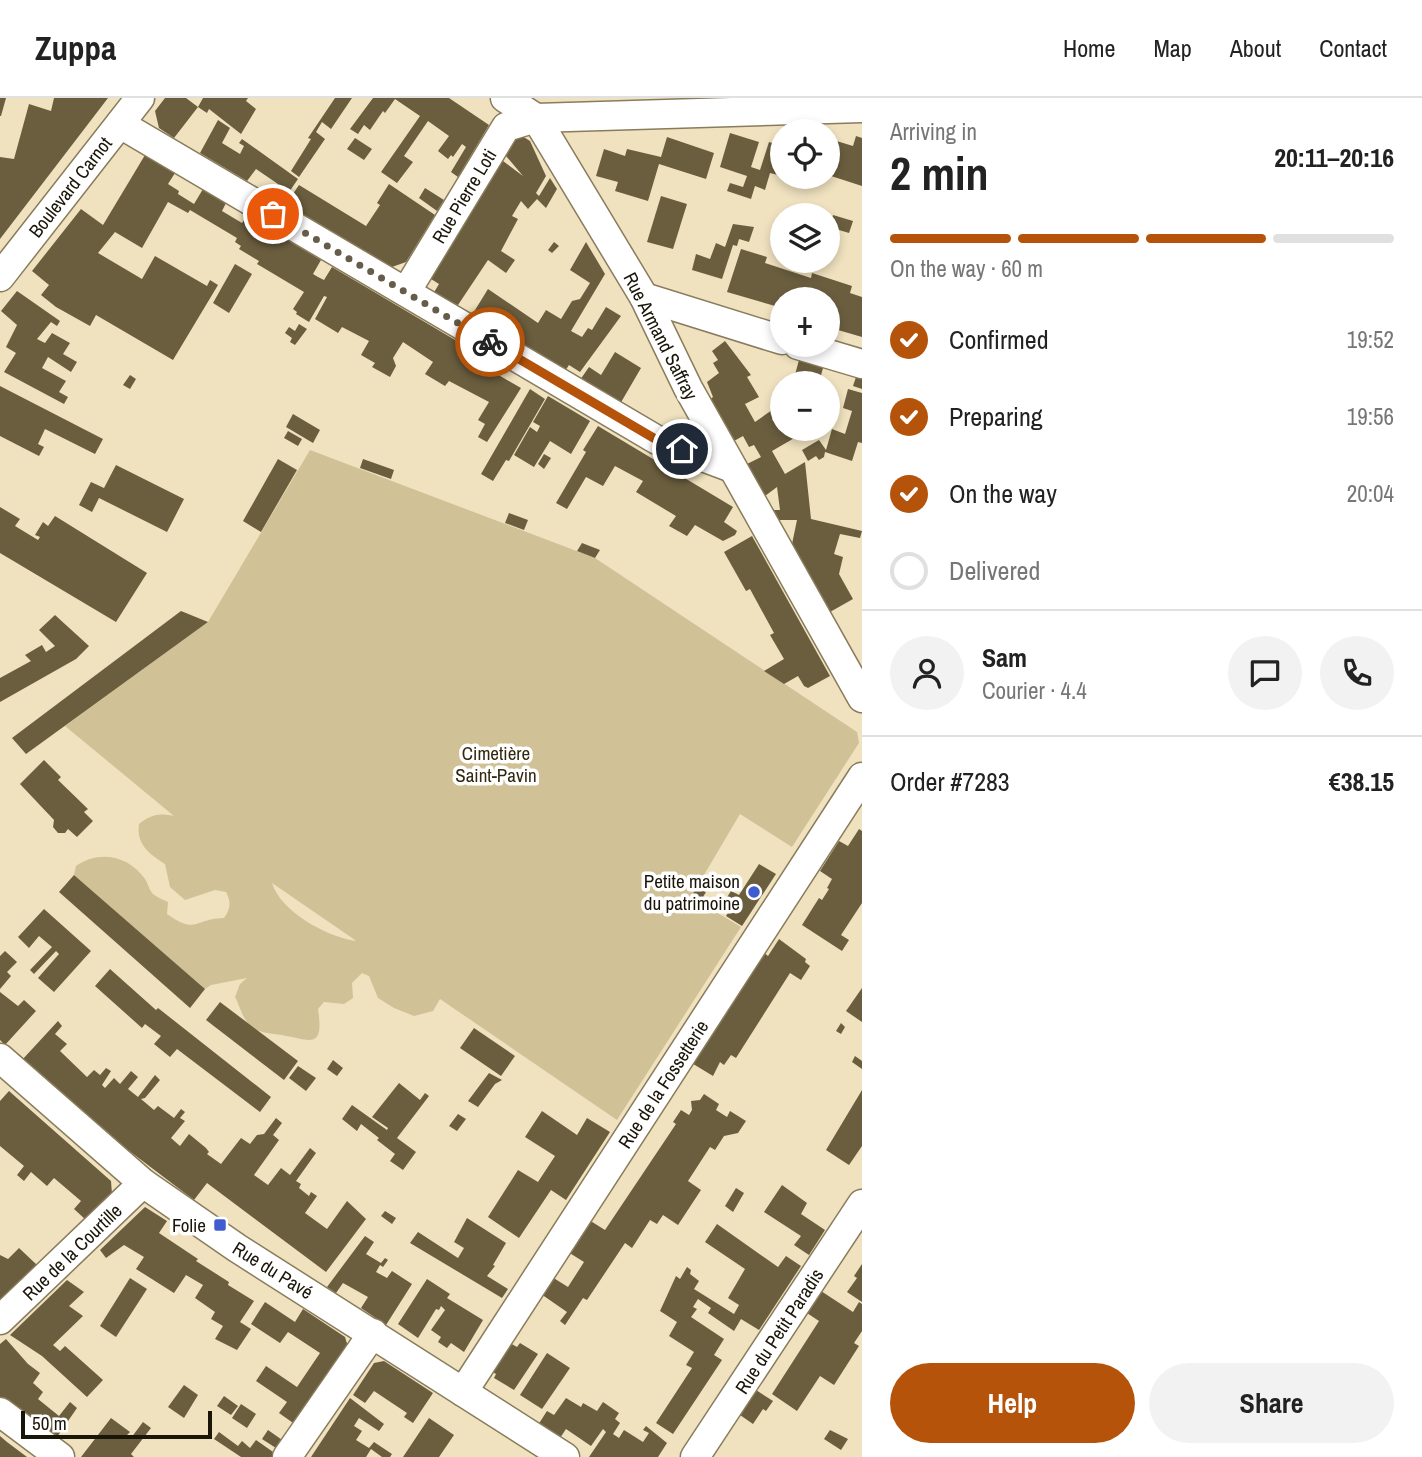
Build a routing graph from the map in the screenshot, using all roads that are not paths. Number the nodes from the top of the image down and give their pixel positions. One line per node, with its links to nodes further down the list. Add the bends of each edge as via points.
1 (139, 98): 6 (street, Boulevard Carnot)
2 (505, 98): 5 (street, Rue Armand Saffray)
3 (557, 98): 5 (street)
4 (862, 108): 5 (street)
5 (536, 118): 8 (street, Rue Pierre Loti, via 506,127); 9 (street, Rue Armand Saffray)
6 (120, 124): 7 (street, Boulevard Carnot); 8 (street)
7 (0, 277)
8 (406, 292): 13 (street, via 657,440)
9 (644, 297): 10 (street); 13 (street, Rue Armand Saffray)
10 (770, 336)
11 (838, 357): 12 (street)
12 (862, 364)
13 (733, 468): 14 (street, Rue Armand Saffray)
14 (862, 698)
15 (862, 777): 21 (street, Rue de la Fossetterie)
16 (0, 1058): 17 (street, Rue du Pavé)
17 (143, 1183): 19 (street, Rue de la Courtille); 20 (street, Rue du Pavé)
18 (862, 1204): 26 (street, Rue du Petit Paradis)
19 (0, 1320)
20 (373, 1333): 21 (street, Rue du Pavé); 24 (street)
21 (463, 1392): 25 (street, Rue du Pavé)
22 (0, 1412): 23 (street)
23 (60, 1457)
24 (287, 1457)
25 (565, 1457)
26 (695, 1457)

